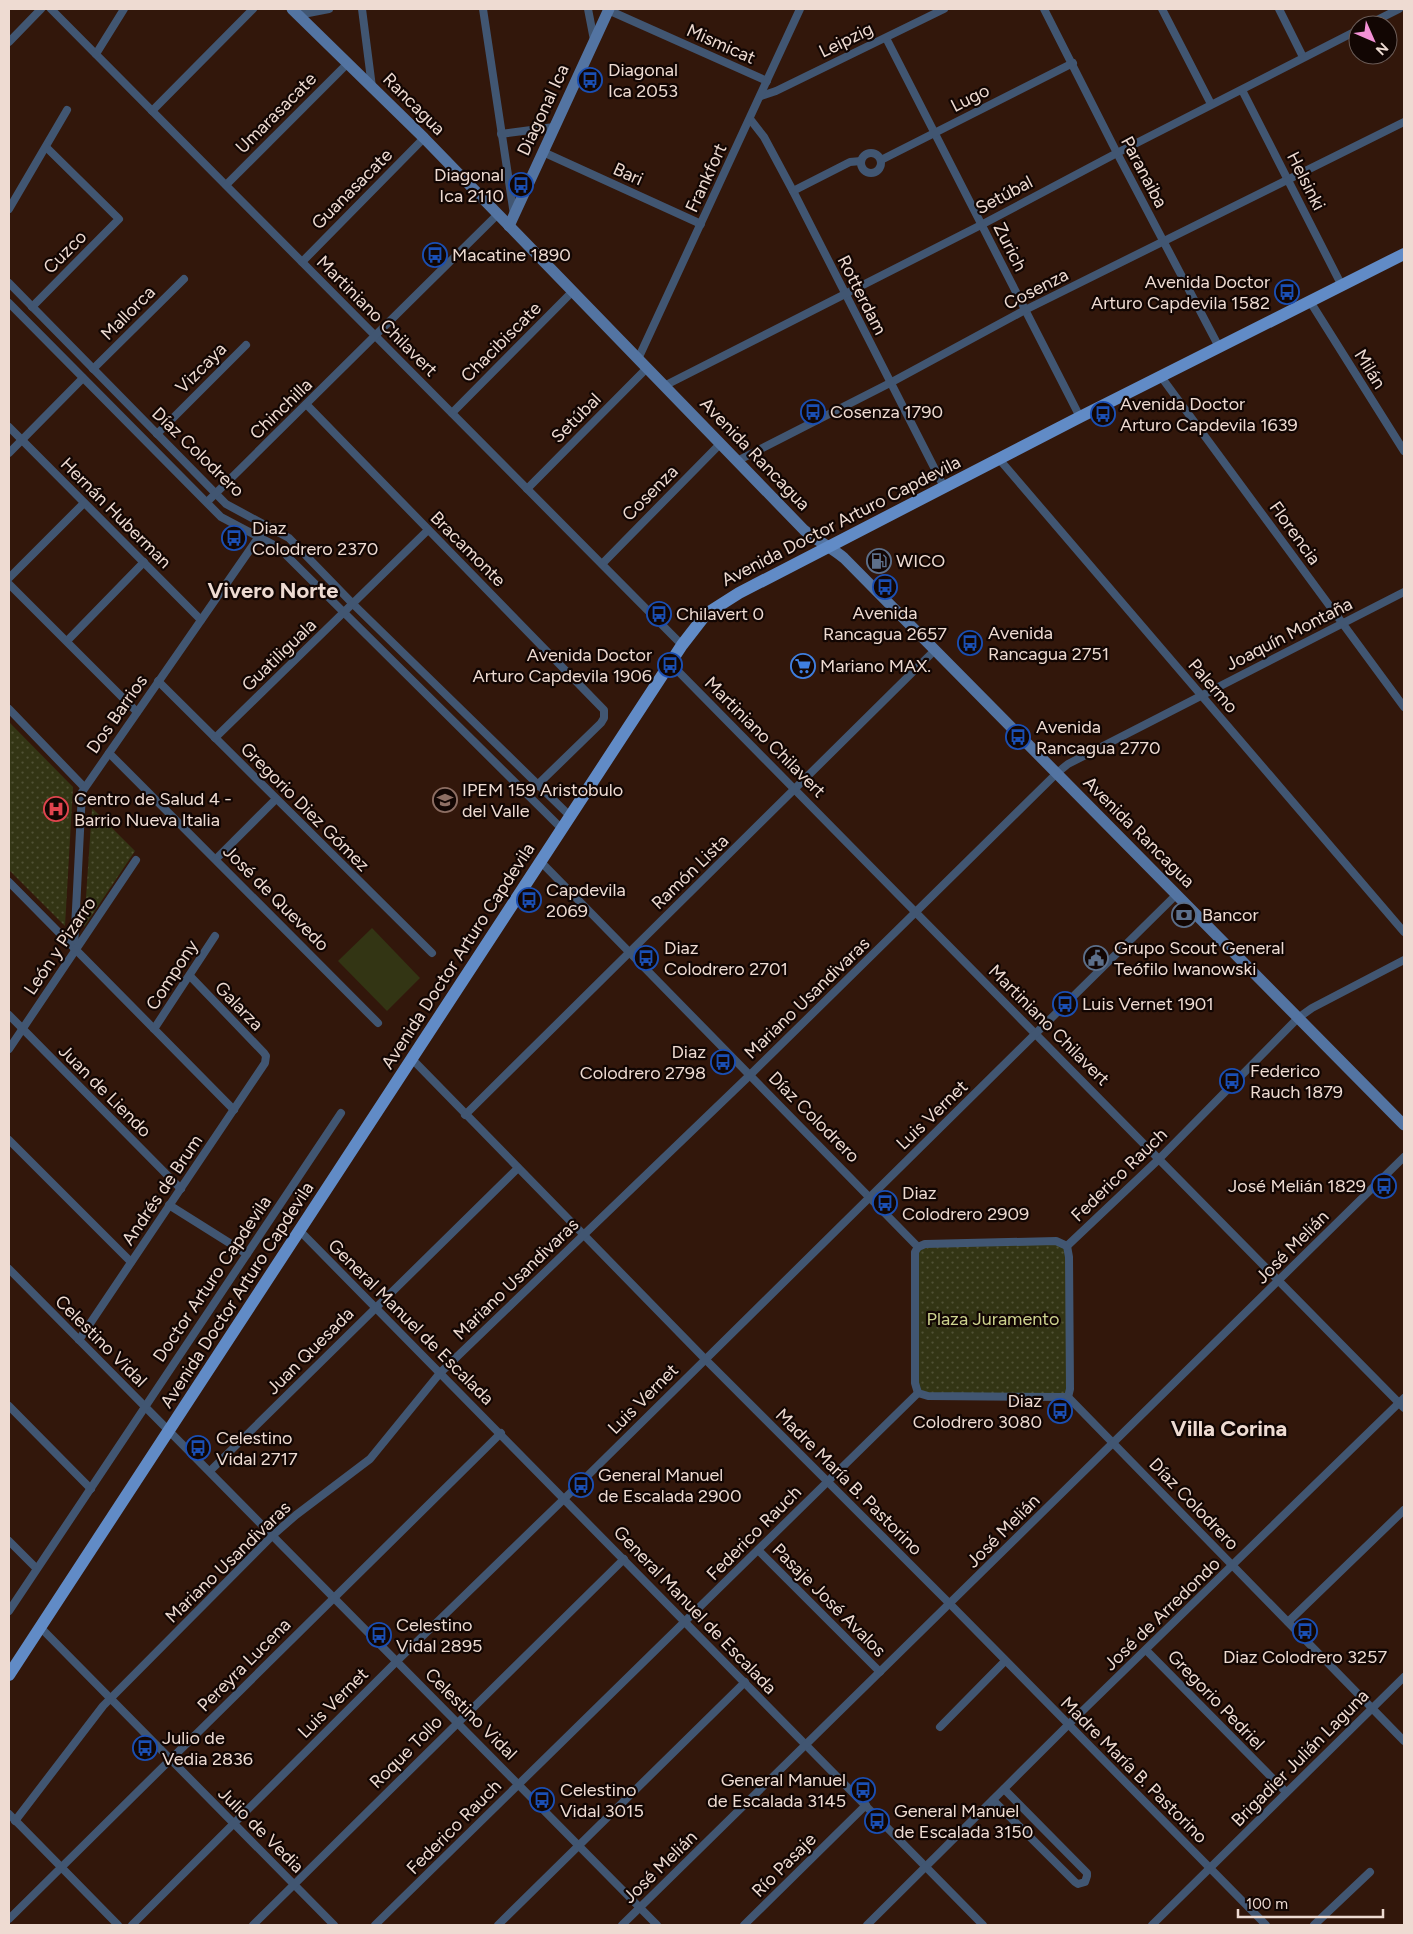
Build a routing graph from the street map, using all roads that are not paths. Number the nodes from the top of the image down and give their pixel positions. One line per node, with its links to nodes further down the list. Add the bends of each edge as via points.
1 (41, 9): 21 (street)
2 (51, 9): 22 (street, Martiniano Chilavert)
3 (124, 9): 22 (street)
4 (253, 9): 32 (street)
5 (329, 9): 16 (street)
6 (362, 9): 27 (street)
7 (483, 9): 37 (street)
8 (588, 9): 20 (street)
9 (609, 9): 20 (main road, Diagonal Ica); 26 (street, Mismicat)
10 (800, 9): 26 (street, Frankfort)
11 (944, 9): 19 (street, Leipzig)
12 (1044, 9): 25 (street, Paranaiba)
13 (1162, 9): 30 (street)
14 (1279, 9): 23 (street)
15 (1400, 9): 17 (street)
16 (295, 12): 24 (main road, Rancagua)
17 (1388, 15)
18 (1348, 35): 23 (street, Setúbal)
19 (886, 38): 29 (street, Leipzig, via 776,92); 36 (street, Zurich)
20 (594, 40): 35 (main road, Diagonal Ica)
21 (9, 42)
22 (96, 54): 32 (street, Martiniano Chilavert)
23 (1303, 57): 28 (street, Setúbal)
24 (348, 63): 27 (main road, Rancagua); 45 (street, Umarasacate)
25 (1073, 63): 36 (street, Lugo); 41 (street, Paranaiba)
26 (767, 81): 29 (street, Frankfort)
27 (372, 87): 38 (main road, Rancagua)
28 (1242, 90): 30 (street, Setúbal); 44 (street, Helsinki)
29 (761, 96): 33 (street, Frankfort)
30 (1211, 104): 41 (street, Setúbal)
31 (66, 110): 39 (street)
32 (152, 111): 45 (street, Martiniano Chilavert)
33 (750, 119): 46 (street, Rotterdam, via 764,137); 50 (street, Frankfort)
34 (1404, 122): 44 (street, Cosenza)
35 (554, 127): 37 (street); 40 (main road, Diagonal Ica)
36 (934, 133): 42 (street, Lugo); 51 (street, Zurich)
37 (501, 134): 49 (street)
38 (424, 138): 48 (main road, Rancagua); 55 (street, Guanasacate)
39 (46, 147): 47 (street); 63 (street, Cuzco, via 119,219)
40 (543, 152): 49 (main road, Diagonal Ica); 50 (street, Bari)
41 (1117, 152): 51 (street, Setúbal); 53 (street, Paranaiba)
42 (881, 160): 43 (street, Lugo, via 871,153 864,155); 43 (street, Lugo, via 881,167 873,173 864,170)
43 (861, 161): 46 (street, Lugo, via 850,162)
44 (1289, 181): 53 (street, Cosenza); 58 (street, Helsinki)
45 (226, 185): 55 (street, Martiniano Chilavert)
46 (793, 191): 60 (street, Rotterdam)
47 (9, 210)
48 (498, 214): 52 (main road, Rancagua); 65 (street, Chinchilla)
49 (514, 215): 52 (main road, Diagonal Ica)
50 (701, 224): 68 (street, Frankfort)
51 (981, 225): 60 (street, Setúbal); 64 (street, Zurich)
52 (509, 226): 59 (main road, Avenida Rancagua)
53 (1164, 242): 64 (street, Cosenza); 67 (street, Paranaiba)
54 (1404, 254): 58 (main road, Avenida Doctor Arturo Capdevila)
55 (302, 262): 65 (street, Martiniano Chilavert)
56 (184, 279): 70 (street, Mallorca)
57 (9, 283): 63 (street, Díaz Colodrero)
58 (1342, 286): 62 (main road, Avenida Doctor Arturo Capdevila)
59 (572, 292): 68 (main road, Avenida Rancagua); 76 (street, Chacibiscate)
60 (845, 294): 73 (street, Rotterdam); 74 (street, Setúbal)
61 (9, 303): 71 (street, Díaz Colodrero)
62 (1311, 303): 67 (main road, Avenida Doctor Arturo Capdevila); 82 (street, Milán)
63 (32, 307): 70 (street, Díaz Colodrero)
64 (1025, 310): 73 (street, Cosenza); 77 (street, Zurich)
65 (376, 336): 75 (street, Chinchilla); 76 (street, Martiniano Chilavert)
66 (246, 345): 79 (street, Vizcaya)
67 (1220, 347): 72 (main road, Avenida Doctor Arturo Capdevila)
68 (638, 359): 69 (main road, Avenida Rancagua)
69 (647, 368): 74 (main road, Avenida Rancagua); 87 (street, Setúbal)
70 (93, 369): 79 (street, Díaz Colodrero)
71 (83, 378): 80 (street); 90 (street, Díaz Colodrero)
72 (1162, 378): 77 (main road, Avenida Doctor Arturo Capdevila); 103 (street, Florencia)
73 (890, 383): 85 (street, Cosenza); 86 (street, Rotterdam)
74 (664, 386): 81 (main road, Avenida Rancagua)
75 (307, 405): 88 (street, Chinchilla); 92 (street, Bracamonte)
76 (452, 413): 87 (street, Martiniano Chilavert)
77 (1080, 417): 84 (main road, Avenida Doctor Arturo Capdevila)
78 (9, 427): 80 (street, Hernán Huberman)
79 (157, 434): 88 (street, Díaz Colodrero)
80 (22, 440): 83 (street); 89 (street, Hernán Huberman)
81 (720, 444): 85 (main road, Avenida Rancagua); 96 (street, Cosenza)
82 (1404, 451)
83 (9, 453)
84 (999, 459): 86 (main road, Avenida Doctor Arturo Capdevila); 109 (street, Palermo)
85 (737, 461): 94 (main road, Avenida Rancagua, via 804,530)
86 (944, 486): 94 (main road, Avenida Doctor Arturo Capdevila)
87 (527, 489): 96 (street, Martiniano Chilavert)
88 (216, 493): 90 (street, Chinchilla); 91 (street, Díaz Colodrero, via 233,508)
89 (84, 502): 95 (street, Hernán Huberman); 97 (street)
90 (207, 502): 93 (street, Díaz Colodrero, via 228,521)
91 (267, 525): 93 (street, Dos Barrios); 100 (street, Díaz Colodrero, via 289,538)
92 (428, 530): 100 (street, Guatiliguala); 116 (street, Bracamonte, via 602,706 605,714 601,723)
93 (258, 536): 101 (street, Díaz Colodrero, via 283,552); 102 (street, Dos Barrios)
94 (829, 546): 105 (main road, Avenida Doctor Arturo Capdevila, via 714,608); 106 (main road, Avenida Rancagua)
95 (144, 562): 102 (street, Hernán Huberman); 104 (street)
96 (602, 564): 105 (street, Martiniano Chilavert)
97 (9, 578)
98 (9, 584): 104 (street)
99 (1404, 592): 103 (street, Joaquín Montaña)
100 (353, 604): 101 (street, Guatiliguala); 116 (street, Díaz Colodrero)
101 (344, 613): 113 (street, Guatiliguala); 119 (street, Díaz Colodrero)
102 (201, 620): 108 (street, Dos Barrios)
103 (1343, 624): 109 (street, Joaquín Montaña); 110 (street, Florencia)
104 (66, 641): 112 (street)
105 (682, 645): 107 (main road, Avenida Doctor Arturo Capdevila)
106 (935, 650): 115 (main road, Avenida Rancagua); 118 (street, Ramón Lista)
107 (671, 664): 118 (street, Martiniano Chilavert); 121 (main road, Avenida Doctor Arturo Capdevila)
108 (158, 680): 112 (street, Dos Barrios); 113 (street, Gregorio Diez Gómez)
109 (1201, 695): 115 (street, Joaquín Montaña, via 1068,764); 129 (street, Palermo)
110 (1404, 707)
111 (9, 709): 117 (street)
112 (137, 712): 114 (street, Dos Barrios)
113 (215, 738): 120 (street, Gregorio Diez Gómez)
114 (109, 752): 117 (street, Dos Barrios); 123 (street, José de Quevedo)
115 (1057, 773): 127 (main road, Avenida Rancagua); 128 (street, Mariano Usandivaras)
116 (537, 785): 119 (street); 121 (street, Díaz Colodrero)
117 (84, 787): 131 (street, Dos Barrios)
118 (796, 790): 128 (street, Martiniano Chilavert); 132 (street, Ramón Lista)
119 (528, 794): 122 (street, Díaz Colodrero)
120 (276, 799): 123 (street); 133 (street, Gregorio Diez Gómez)
121 (570, 816): 122 (main road, Avenida Doctor Arturo Capdevila)
122 (562, 829): 125 (main road, Avenida Doctor Arturo Capdevila)
123 (216, 859): 138 (street, José de Quevedo)
124 (136, 860): 131 (street, León y Pizarro)
125 (541, 862): 132 (street, Díaz Colodrero); 144 (main road, Avenida Doctor Arturo Capdevila)
126 (9, 882): 131 (street)
127 (1177, 894): 137 (main road, Avenida Rancagua); 141 (street, Luis Vernet)
128 (916, 912): 141 (street, Martiniano Chilavert); 145 (street, Mariano Usandivaras)
129 (1404, 932)
130 (215, 936): 135 (street, Compony)
131 (75, 949): 139 (street, León y Pizarro); 140 (street)
132 (629, 951): 145 (street, Díaz Colodrero); 148 (street, Ramón Lista)
133 (432, 953)
134 (1404, 960): 137 (street, Federico Rauch)
135 (190, 976): 140 (street, Compony); 143 (street, Galarza)
136 (9, 1015): 139 (street, Juan de Liendo)
137 (1298, 1018): 149 (main road, Avenida Rancagua); 152 (street, Federico Rauch)
138 (378, 1023)
139 (22, 1029): 142 (street, León y Pizarro); 154 (street, Juan de Liendo)
140 (154, 1029): 146 (street)
141 (1036, 1034): 152 (street, Martiniano Chilavert); 155 (street, Luis Vernet)
142 (9, 1048)
143 (266, 1056): 146 (street, Andrés de Brum, via 266,1063)
144 (412, 1059): 148 (street, Madre María B. Pastorino); 157 (main road, Avenida Doctor Arturo Capdevila)
145 (750, 1075): 155 (street, Díaz Colodrero); 158 (street, Mariano Usandivaras)
146 (234, 1110): 154 (street, Andrés de Brum)
147 (340, 1113): 161 (street, Doctor Arturo Capdevila)
148 (465, 1115): 153 (street, Madre María B. Pastorino)
149 (1404, 1125)
150 (9, 1140): 162 (street)
151 (1404, 1157): 164 (street, José Melián)
152 (1159, 1158): 160 (street, Federico Rauch); 164 (street, Martiniano Chilavert)
153 (518, 1168): 158 (street, Madre María B. Pastorino); 165 (street, Juan Quesada)
154 (181, 1189): 156 (street, Andrés de Brum)
155 (870, 1196): 159 (street, Díaz Colodrero); 167 (street, Luis Vernet)
156 (169, 1205): 161 (street); 162 (street, Andrés de Brum)
157 (300, 1231): 165 (street, General Manuel de Escalada); 174 (main road, Avenida Doctor Arturo Capdevila)
158 (584, 1236): 167 (street, Madre María B. Pastorino); 168 (street, Mariano Usandivaras)
159 (918, 1246): 160 (street, Federico Rauch, via 1056,1241); 169 (street, via 915,1252 915,1383)
160 (1067, 1246): 170 (street)
161 (247, 1254): 173 (street, Doctor Arturo Capdevila)
162 (131, 1262): 166 (street, Andrés de Brum)
163 (9, 1268): 166 (street, Celestino Vidal)
164 (1280, 1280): 171 (street, Martiniano Chilavert); 176 (street, José Melián)
165 (376, 1308): 168 (street, General Manuel de Escalada); 177 (street, Juan Quesada)
166 (79, 1340): 173 (street, Celestino Vidal)
167 (705, 1359): 178 (street, Madre María B. Pastorino); 180 (street, Luis Vernet)
168 (440, 1373): 175 (street, General Manuel de Escalada); 182 (street, Mariano Usandivaras, via 370,1460)
169 (918, 1393): 170 (street, via 928,1396); 178 (street, Federico Rauch)
170 (1068, 1397): 176 (street, Díaz Colodrero)
171 (1403, 1403): 186 (street, José de Arredondo)
172 (9, 1406): 179 (street)
173 (146, 1407): 174 (street, Celestino Vidal); 179 (street, Doctor Arturo Capdevila)
174 (169, 1430): 177 (street, Celestino Vidal); 193 (main road, Avenida Doctor Arturo Capdevila)
175 (501, 1433): 180 (street, General Manuel de Escalada); 188 (street, Pereyra Lucena)
176 (1114, 1443): 186 (street, Díaz Colodrero); 189 (street, José Melián)
177 (210, 1471): 182 (street, Celestino Vidal)
178 (827, 1482): 184 (street, Federico Rauch); 189 (street, Madre María B. Pastorino)
179 (91, 1489): 187 (street, Doctor Arturo Capdevila)
180 (565, 1498): 185 (street, General Manuel de Escalada); 195 (street, Luis Vernet)
181 (1404, 1510): 192 (street)
182 (273, 1536): 188 (street, Celestino Vidal); 201 (street, Mariano Usandivaras)
183 (9, 1541): 187 (street)
184 (758, 1550): 191 (street, Federico Rauch); 197 (street, Pasaje José Avalos)
185 (624, 1558): 191 (street, General Manuel de Escalada); 203 (street, Roque Tollo)
186 (1233, 1566): 192 (street, Díaz Colodrero); 194 (street, José de Arredondo)
187 (36, 1568): 190 (street, Doctor Arturo Capdevila)
188 (334, 1597): 195 (street, Celestino Vidal); 208 (street, Pereyra Lucena)
189 (950, 1604): 196 (street, Madre María B. Pastorino); 197 (street, José Melián)
190 (9, 1611)
191 (685, 1621): 200 (street, General Manuel de Escalada); 209 (street, Federico Rauch)
192 (1288, 1622): 202 (street, Díaz Colodrero)
193 (40, 1627): 198 (main road, Avenida Doctor Arturo Capdevila); 201 (street, Julio de Vedia)
194 (1146, 1650): 204 (street, José de Arredondo); 211 (street, Gregorio Pedriel)
195 (397, 1661): 203 (street, Celestino Vidal); 216 (street, Luis Vernet)
196 (1005, 1661): 204 (street, Madre María B. Pastorino); 205 (street)
197 (880, 1672): 207 (street, José Melián)
198 (9, 1675)
199 (1404, 1677): 202 (street, Brigadier Julián Laguna)
200 (745, 1682): 207 (street, General Manuel de Escalada); 217 (street)
201 (111, 1698): 208 (street, Julio de Vedia); 215 (street, Mariano Usandivaras)
202 (1372, 1708): 206 (street, Díaz Colodrero); 211 (street, Brigadier Julián Laguna)
203 (457, 1722): 209 (street, Celestino Vidal); 222 (street, Roque Tollo)
204 (1068, 1725): 210 (street, José de Arredondo); 220 (street, Madre María B. Pastorino)
205 (940, 1728)
206 (1404, 1742)
207 (806, 1744): 213 (street, General Manuel de Escalada); 223 (street, José Melián)
208 (170, 1759): 216 (street, Julio de Vedia); 219 (street, Pereyra Lucena)
209 (519, 1784): 217 (street, Celestino Vidal); 229 (street, Federico Rauch)
210 (1004, 1789): 212 (street, José de Arredondo); 212 (street, via 1087,1874 1085,1882 1074,1882)
211 (1286, 1792): 220 (street, Brigadier Julián Laguna)
212 (993, 1800): 218 (street, José de Arredondo)
213 (866, 1805): 218 (street, General Manuel de Escalada); 233 (street, Río Pasaje)
214 (9, 1814): 215 (street)
215 (15, 1821): 219 (street)
216 (233, 1824): 222 (street, Julio de Vedia); 226 (street, Luis Vernet)
217 (579, 1846): 223 (street, Celestino Vidal); 230 (street)
218 (926, 1867): 234 (street, José de Arredondo); 235 (street, General Manuel de Escalada)
219 (61, 1868): 224 (street, Pereyra Lucena); 225 (street)
220 (1210, 1868): 236 (street, Brigadier Julián Laguna); 237 (street, Madre María B. Pastorino)
221 (1370, 1872): 238 (street)
222 (294, 1884): 227 (street, Roque Tollo); 228 (street, Julio de Vedia)
223 (640, 1907): 231 (street, José Melián); 232 (street, Celestino Vidal)
224 (9, 1919)
225 (118, 1925)
226 (132, 1925)
227 (253, 1925)
228 (334, 1925)
229 (375, 1925)
230 (498, 1925)
231 (622, 1925)
232 (658, 1925)
233 (744, 1925)
234 (867, 1925)
235 (984, 1925)
236 (1152, 1925)
237 (1266, 1925)
238 (1314, 1925)

